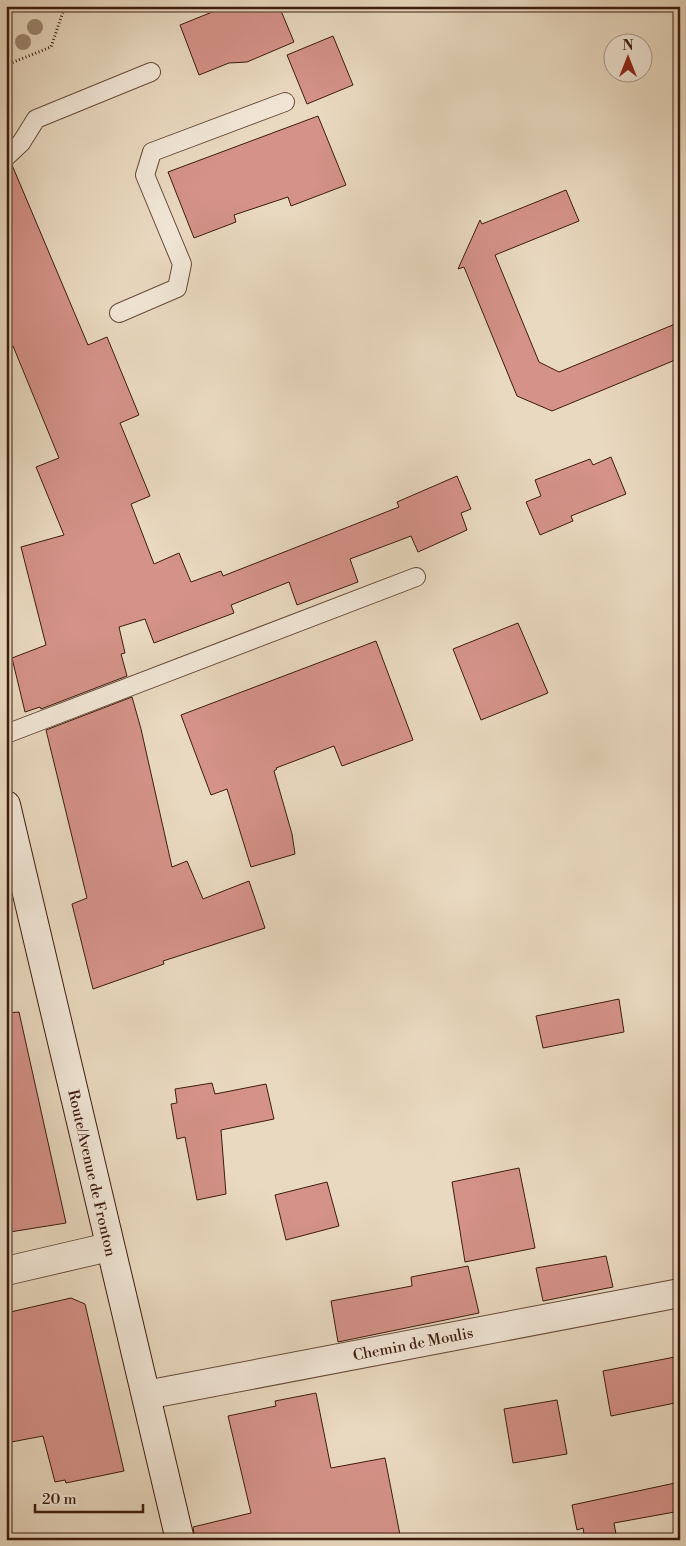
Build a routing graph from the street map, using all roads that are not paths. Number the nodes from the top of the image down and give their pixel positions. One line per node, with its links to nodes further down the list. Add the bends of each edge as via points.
1 (151, 72): 3 (lane, via 36,119 21,143)
2 (285, 102): 4 (lane, via 152,152 145,175 182,264 177,288)
3 (6, 158)
4 (120, 313)
5 (416, 577): 6 (lane)
6 (6, 734)
7 (6, 805): 8 (main road, Route/Avenue de Fronton)
8 (110, 1247): 9 (main road); 11 (main road, Route/Avenue de Fronton)
9 (6, 1271)
10 (680, 1293): 11 (main road, Chemin de Moulis)
11 (146, 1395): 12 (main road, Route/Avenue de Fronton)
12 (180, 1540)

